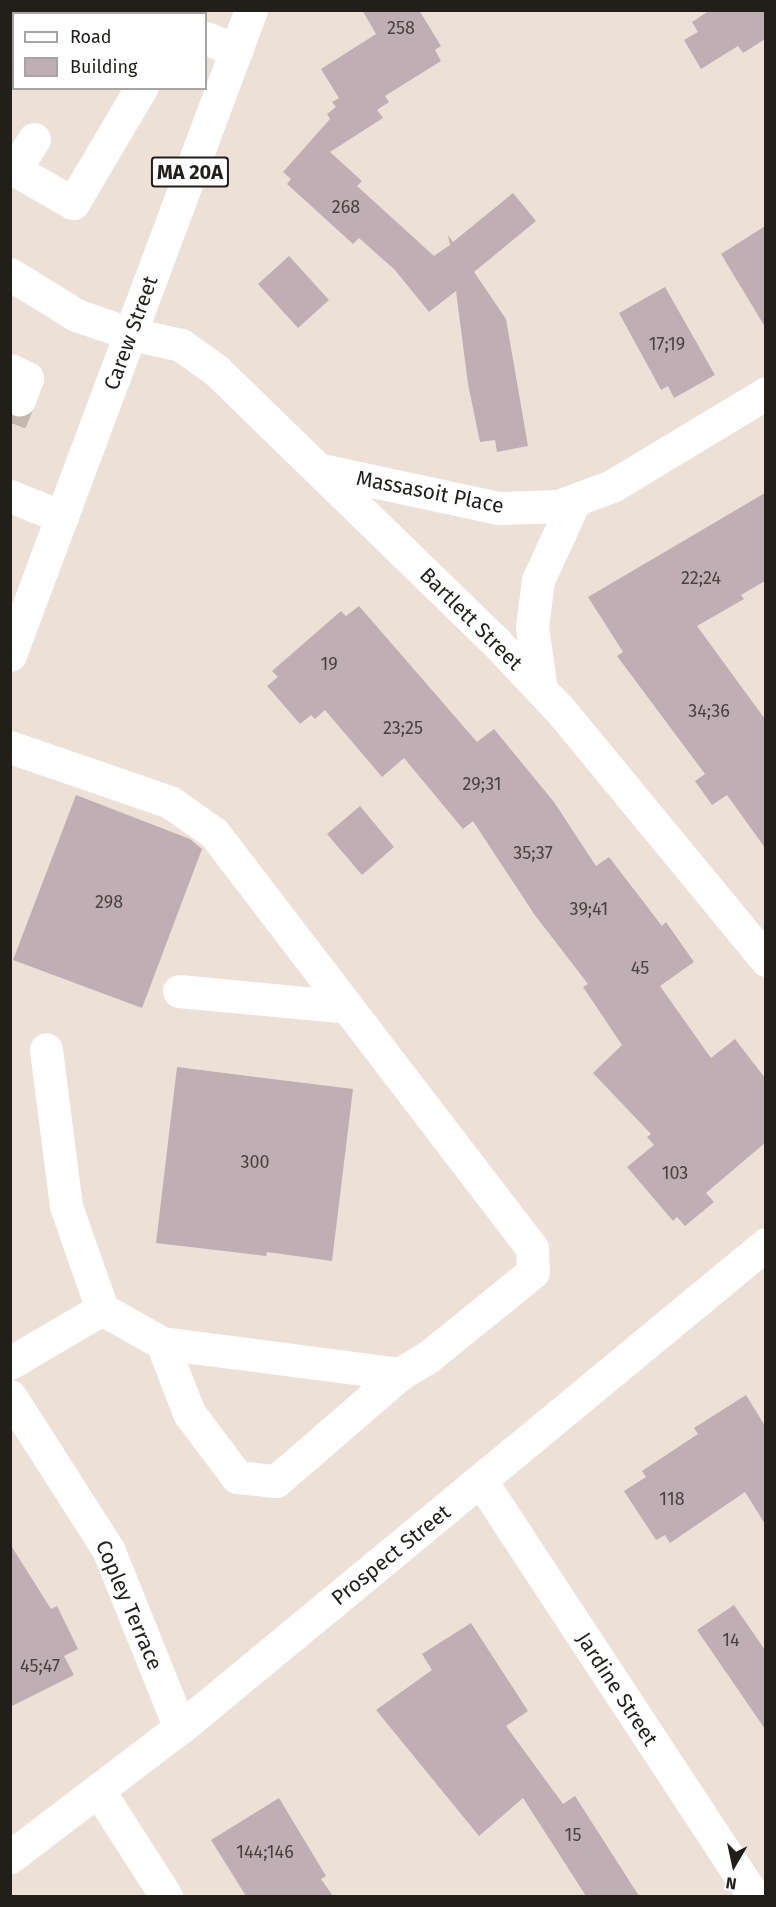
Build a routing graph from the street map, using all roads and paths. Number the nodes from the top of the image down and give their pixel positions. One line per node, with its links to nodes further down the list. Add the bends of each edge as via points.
1 (251, 10): 3 (street, Carew Street / MA 20A)
2 (207, 38): 3 (street)
3 (236, 51): 7 (street, Carew Street / MA 20A)
4 (140, 90): 5 (street, via 73,202 15,170)
5 (34, 139)
6 (10, 274): 7 (street, Bartlett Street, via 76,315)
7 (131, 334): 9 (street, Bartlett Street, via 181,345 216,370); 12 (street, Carew Street / MA 20A)
8 (765, 393): 11 (street, Massasoit Place, via 612,486)
9 (321, 470): 11 (street, Massasoit Place, via 499,508 558,506); 14 (street, Bartlett Street)
10 (10, 496): 12 (street)
11 (575, 500): 14 (street, via 538,580 532,627)
12 (62, 517): 13 (street, Carew Street / MA 20A)
13 (10, 655)
14 (541, 690): 16 (street, Bartlett Street)
15 (10, 747): 18 (street, via 170,802 214,833)
16 (765, 960)
17 (179, 991): 18 (street)
18 (347, 1007): 24 (street, via 532,1248 533,1272 428,1357)
19 (46, 1049): 21 (street, via 66,1206)
20 (765, 1244): 26 (street, Prospect Street)
21 (102, 1309): 22 (street); 23 (street)
22 (162, 1343): 24 (street); 24 (street, via 189,1413 237,1477 276,1481)
23 (10, 1363)
24 (400, 1374)
25 (10, 1396): 27 (street, Copley Terrace, via 108,1550)
26 (481, 1481): 27 (street, Prospect Street); 31 (street, Jardine Street)
27 (180, 1728): 28 (street, Prospect Street)
28 (98, 1790): 29 (street, Prospect Street); 30 (street)
29 (10, 1857)
30 (166, 1896)
31 (754, 1896)

